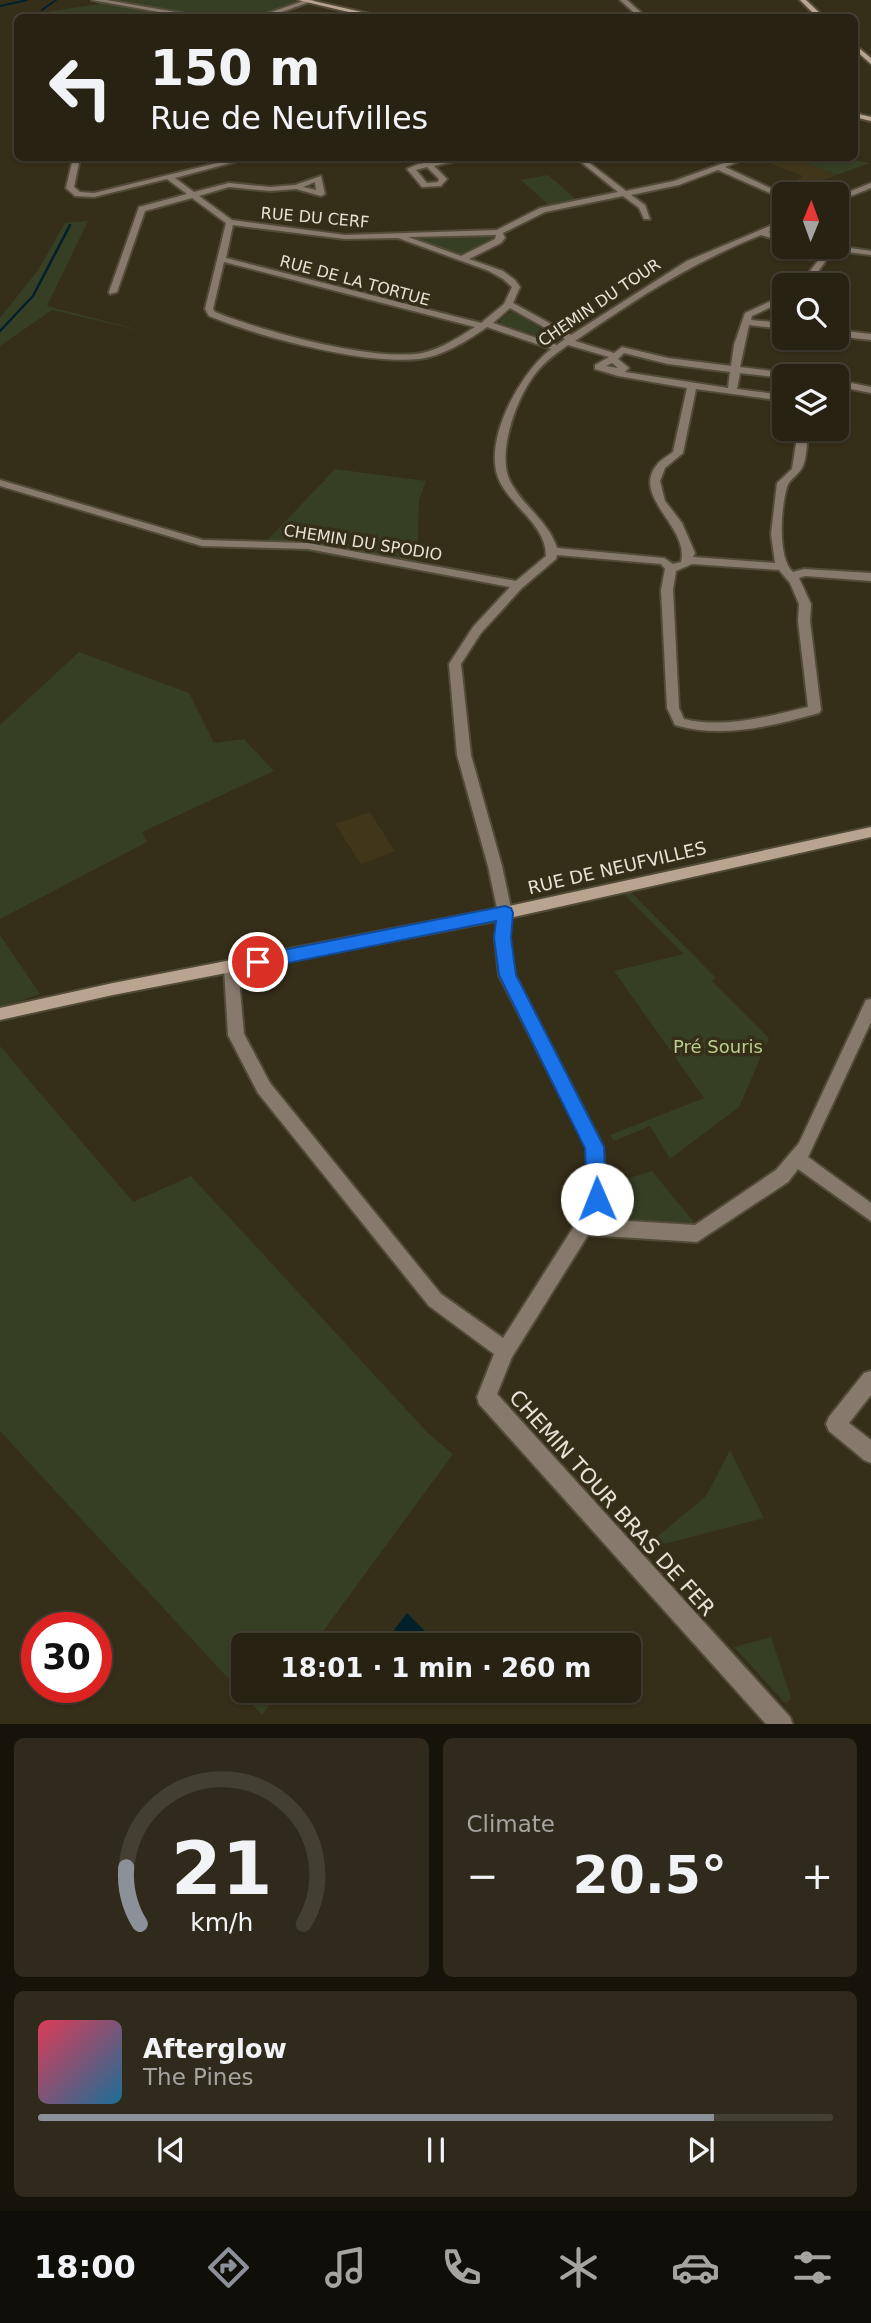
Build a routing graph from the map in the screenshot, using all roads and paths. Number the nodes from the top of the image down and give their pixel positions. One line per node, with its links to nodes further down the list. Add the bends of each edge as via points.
1 (95, 0): 5 (street)
2 (307, 0): 6 (street); 7 (main road)
3 (623, 0): 8 (street)
4 (803, 0): 9 (main road)
5 (182, 14)
6 (268, 14)
7 (367, 14)
8 (639, 14)
9 (818, 14)
10 (858, 50): 11 (main road)
11 (871, 62)
12 (75, 161): 19 (street, via 70,188 78,194 103,193)
13 (233, 161): 19 (street)
14 (446, 161): 17 (street)
15 (583, 161): 23 (street)
16 (734, 161): 18 (street)
17 (428, 164)
18 (718, 167): 22 (street); 23 (street, via 676,183)
19 (169, 177): 24 (street)
20 (871, 186): 25 (street)
21 (296, 187): 24 (street, via 235,184)
22 (772, 191)
23 (624, 193): 26 (street); 29 (street, via 543,211)
24 (193, 195): 27 (street); 39 (street, via 142,209)
25 (849, 195)
26 (647, 217)
27 (229, 222): 31 (street, RUE DU CERF, via 337,236); 35 (street)
28 (772, 227): 30 (street, CHEMIN DU TOUR)
29 (499, 232): 31 (street, RUE DU CERF); 36 (street, via 501,239)
30 (761, 232): 32 (street); 47 (street, CHEMIN DU TOUR, via 679,269)
31 (398, 236): 36 (street, RUE DU CERF)
32 (772, 236)
33 (849, 250): 34 (street)
34 (871, 253)
35 (221, 259): 43 (street, RUE DE LA TORTUE); 43 (street, via 209,309 212,314 329,348 421,356)
36 (462, 259): 41 (street, RUE DU CERF, via 513,281 516,287)
37 (824, 259): 38 (street)
38 (813, 273)
39 (113, 292)
40 (772, 303): 42 (street, via 755,310)
41 (509, 304): 43 (street); 47 (street)
42 (745, 322): 44 (street); 50 (street)
43 (484, 325): 48 (street, RUE DE LA TORTUE)
44 (772, 325)
45 (849, 334): 46 (street)
46 (871, 337)
47 (570, 341): 48 (street, CHEMIN DU TOUR); 49 (street)
48 (558, 349): 60 (street, CHEMIN DU TOUR, via 526,379 500,450 500,470 508,489 547,534)
49 (613, 358): 50 (street, via 622,350); 51 (street, via 624,368); 51 (street, via 598,366)
50 (735, 369): 52 (street); 56 (street)
51 (618, 373): 53 (street)
52 (772, 374)
53 (692, 386): 56 (street); 61 (street, via 678,453 660,467 655,481 660,501 677,523)
54 (849, 386): 55 (street)
55 (871, 390)
56 (732, 392): 57 (street)
57 (772, 397)
58 (804, 441): 63 (street, via 796,474 782,483 777,523)
59 (0, 483): 65 (street, CHEMIN DU SPODIO, via 202,543 301,545)
60 (553, 551): 62 (street, via 664,561); 65 (street, via 546,564)
61 (688, 560): 62 (street); 63 (street)
62 (671, 569): 63 (street, via 667,590 673,708 679,722 694,728 815,710 804,621 806,602 800,587)
63 (785, 572): 64 (street)
64 (871, 577)
65 (518, 585): 67 (street, via 477,630 455,664 464,755)
66 (871, 832): 67 (main road, RUE DE NEUFVILLES)
67 (505, 913): 68 (main road, RUE DE NEUFVILLES); 73 (street, CHEMIN TOUR BRAS DE FER, via 502,938 507,975 595,1147 597,1199)
68 (231, 968): 70 (main road, RUE DE NEUFVILLES); 74 (street, via 236,1035 264,1088 435,1300)
69 (871, 1005): 71 (street)
70 (0, 1014)
71 (798, 1159): 72 (street); 73 (street, via 782,1176 697,1234)
72 (871, 1213)
73 (584, 1226): 74 (street, CHEMIN TOUR BRAS DE FER)
74 (505, 1350): 77 (street, CHEMIN TOUR BRAS DE FER, via 486,1397)
75 (871, 1380): 76 (street, via 836,1424)
76 (871, 1453)
77 (782, 1724)

